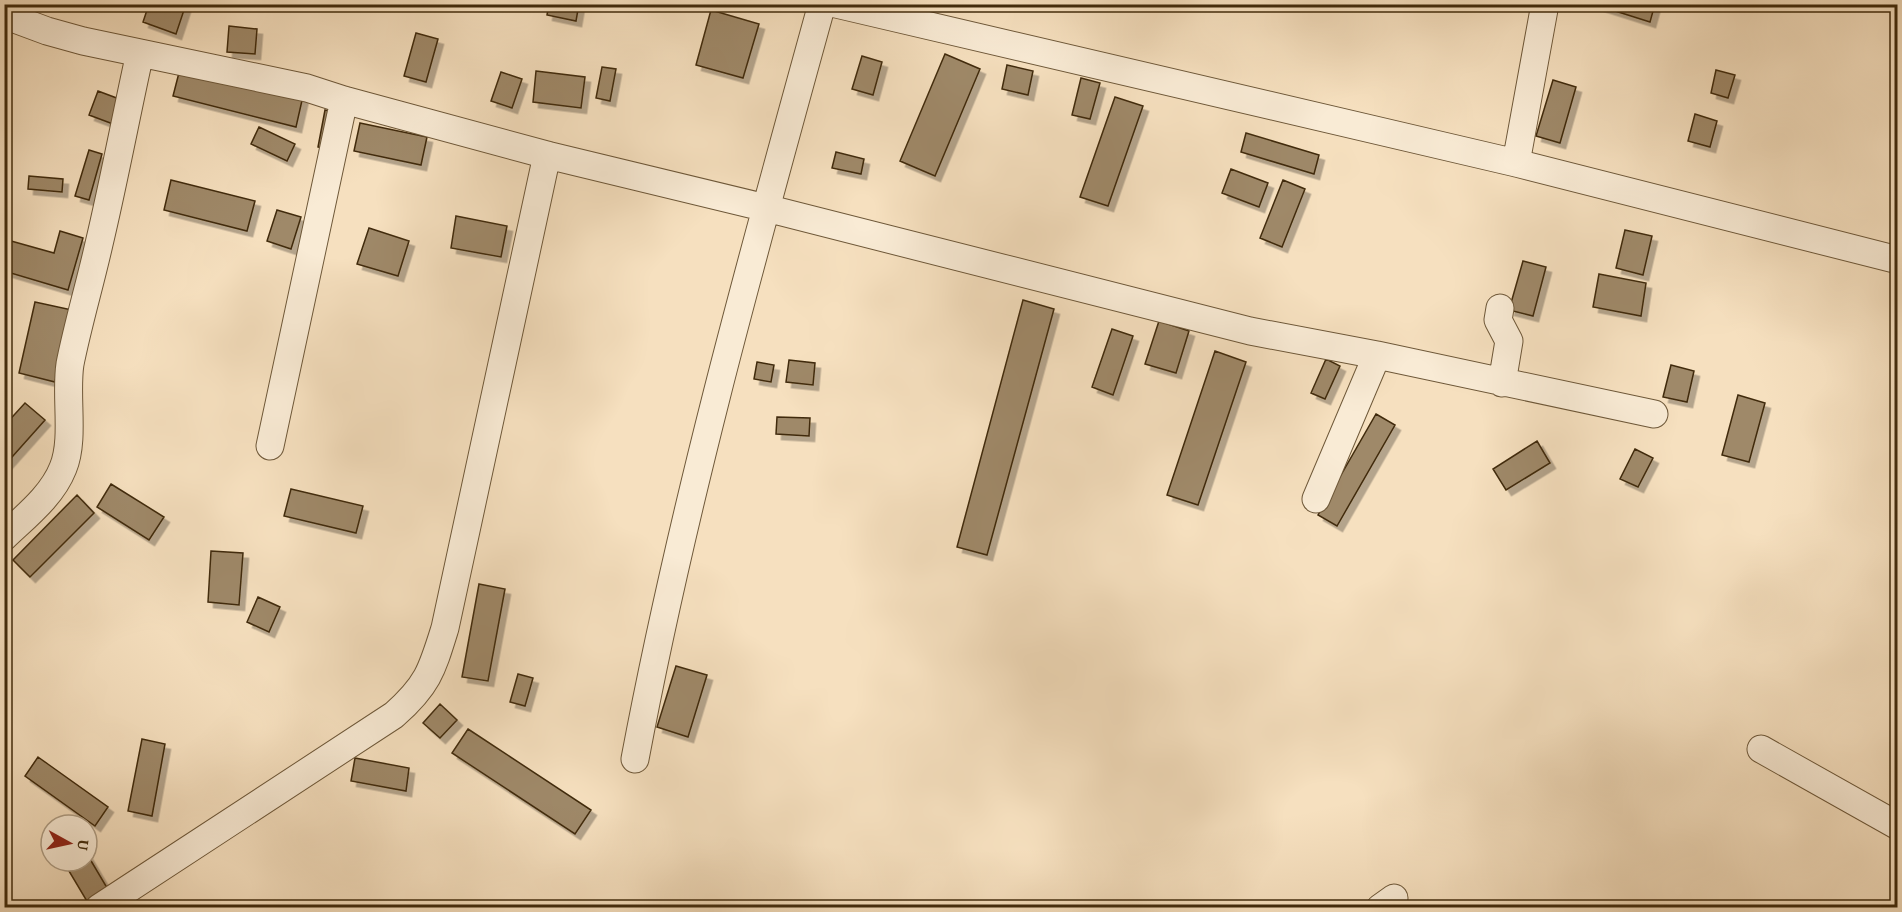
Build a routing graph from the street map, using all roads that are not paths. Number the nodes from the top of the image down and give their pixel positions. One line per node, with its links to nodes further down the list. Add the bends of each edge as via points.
1 (822, 4): 9 (street)
2 (836, 4): 8 (street)
3 (1545, 4): 8 (street)
4 (4, 15): 5 (street, via 47,31)
5 (140, 53): 6 (street, via 307,88); 17 (street, via 70,366 68,453 53,486)
6 (344, 100): 7 (street); 15 (street)
7 (547, 155): 9 (street); 21 (street, via 445,628 433,668 412,699 394,715)
8 (1516, 163): 10 (street)
9 (766, 208): 12 (street, via 1250,331); 19 (street, via 680,542)
10 (1898, 260)
11 (1500, 308): 13 (street, via 1498,320 1509,341)
12 (1377, 355): 13 (street); 16 (street)
13 (1502, 382): 14 (street)
14 (1654, 414)
15 (270, 446)
16 (1316, 499)
17 (4, 537)
18 (1761, 749): 20 (street)
19 (635, 759)
20 (1898, 826)
21 (99, 908)

